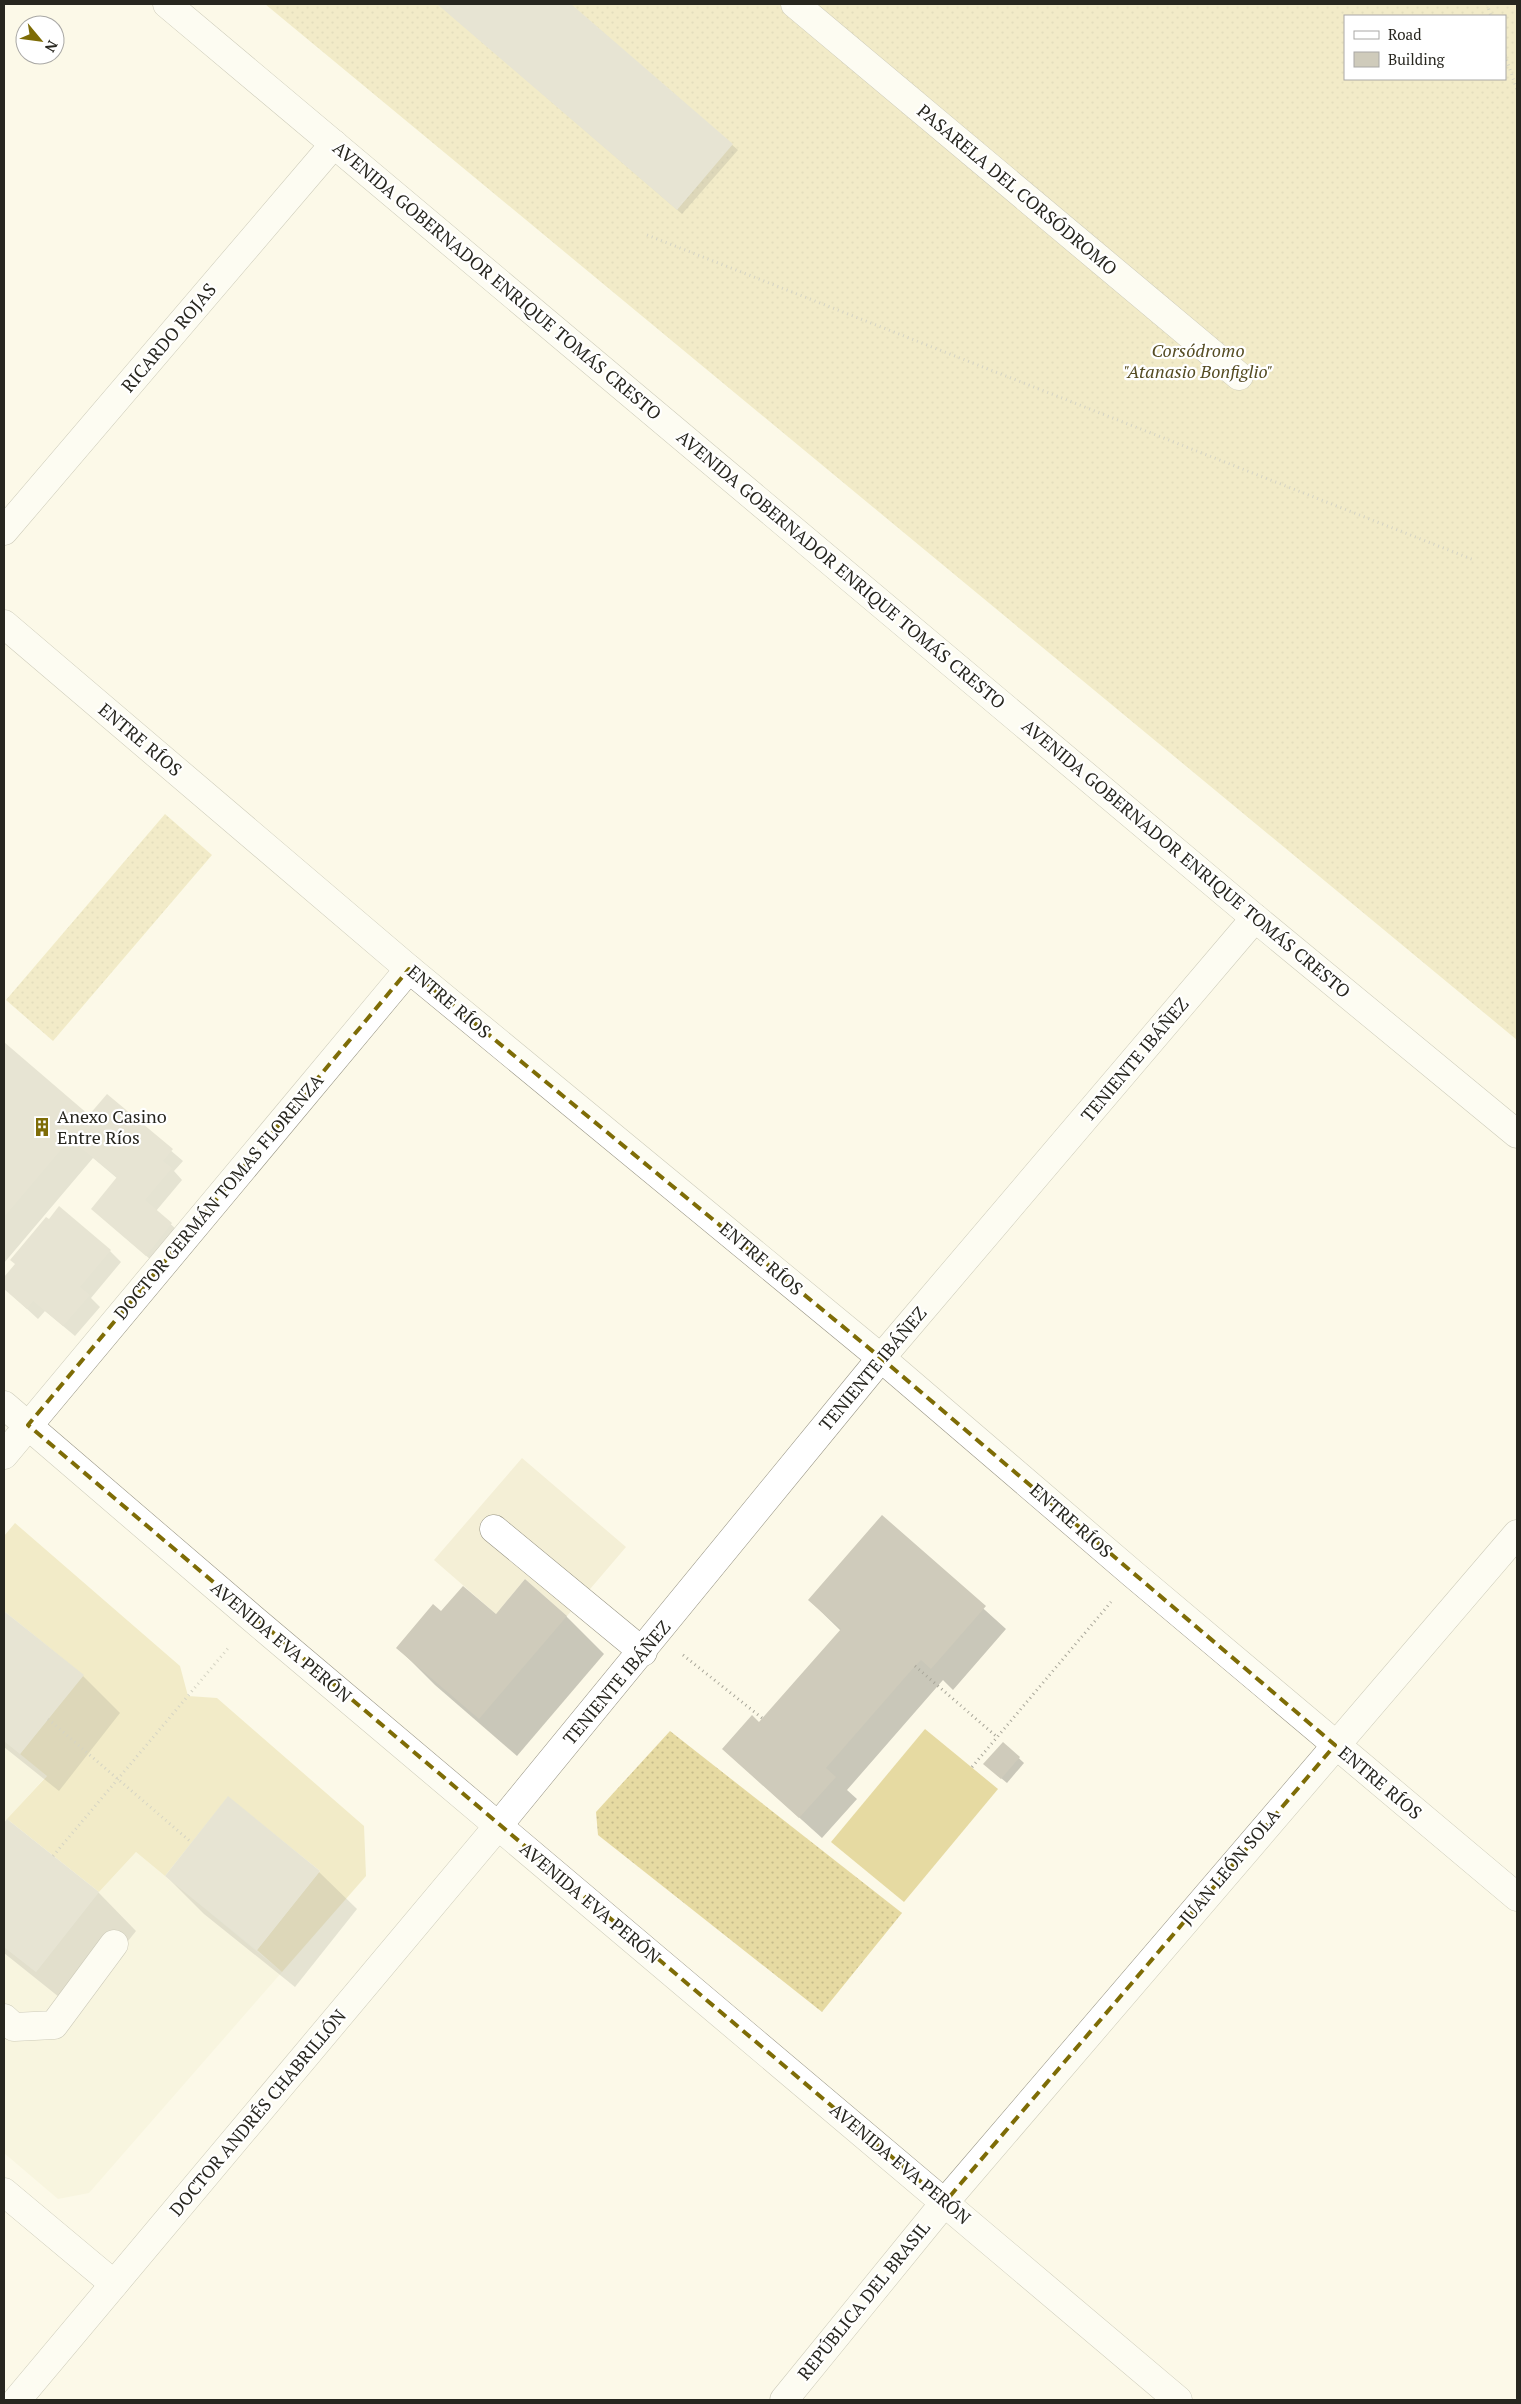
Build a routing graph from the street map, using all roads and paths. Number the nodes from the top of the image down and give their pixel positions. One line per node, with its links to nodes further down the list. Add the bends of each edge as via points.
1 (167, 4): 5 (street, AVENIDA GOBERNADOR ENRIQUE TOMÁS CRESTO)
2 (795, 4): 7 (street, PASARELA DEL CORSÓDROMO)
3 (1506, 57): 4 (path)
4 (1517, 90)
5 (334, 144): 8 (street, RICARDO ROJAS); 11 (street, AVENIDA GOBERNADOR ENRIQUE TOMÁS CRESTO)
6 (647, 235): 9 (path)
7 (1239, 376)
8 (4, 531)
9 (1474, 560)
10 (4, 624): 12 (street, ENTRE RÍOS)
11 (1255, 918): 13 (street, AVENIDA GOBERNADOR ENRIQUE TOMÁS CRESTO); 14 (street, TENIENTE IBÁÑEZ)
12 (409, 969): 14 (street, ENTRE RÍOS); 16 (street, DOCTOR GERMÁN TOMAS FLORENZA)
13 (1517, 1134)
14 (881, 1358): 20 (street, ENTRE RÍOS); 22 (street, TENIENTE IBÁÑEZ)
15 (4, 1405): 16 (street, AVENIDA EVA PERÓN)
16 (28, 1425): 17 (street, DOCTOR GERMÁN TOMAS FLORENZA); 21 (street, AVENIDA EVA PERÓN)
17 (4, 1455)
18 (494, 1529): 22 (street)
19 (1517, 1534): 27 (street, JUAN LEÓN SOLA)
20 (1133, 1574): 26 (path); 27 (street, ENTRE RÍOS)
21 (252, 1618): 29 (path); 30 (street, AVENIDA EVA PERÓN)
22 (650, 1643): 24 (path); 30 (street, TENIENTE IBÁÑEZ)
23 (915, 1666): 26 (path)
24 (762, 1718)
25 (48, 1719): 29 (path)
26 (997, 1737): 28 (path)
27 (1334, 1745): 33 (street, ENTRE RÍOS); 37 (street, JUAN LEÓN SOLA)
28 (972, 1767)
29 (118, 1779): 31 (path); 32 (path)
30 (498, 1826): 37 (street, AVENIDA EVA PERÓN); 38 (street, DOCTOR ANDRÉS CHABRILLÓN)
31 (191, 1842)
32 (54, 1856)
33 (1517, 1897)
34 (114, 1944): 35 (street, via 54,2025 14,2027)
35 (4, 2018)
36 (4, 2192): 38 (street)
37 (945, 2202): 40 (street, REPÚBLICA DEL BRASIL); 41 (street, AVENIDA EVA PERÓN)
38 (114, 2284): 39 (street, DOCTOR ANDRÉS CHABRILLÓN)
39 (17, 2400)
40 (784, 2400)
41 (1178, 2400)

